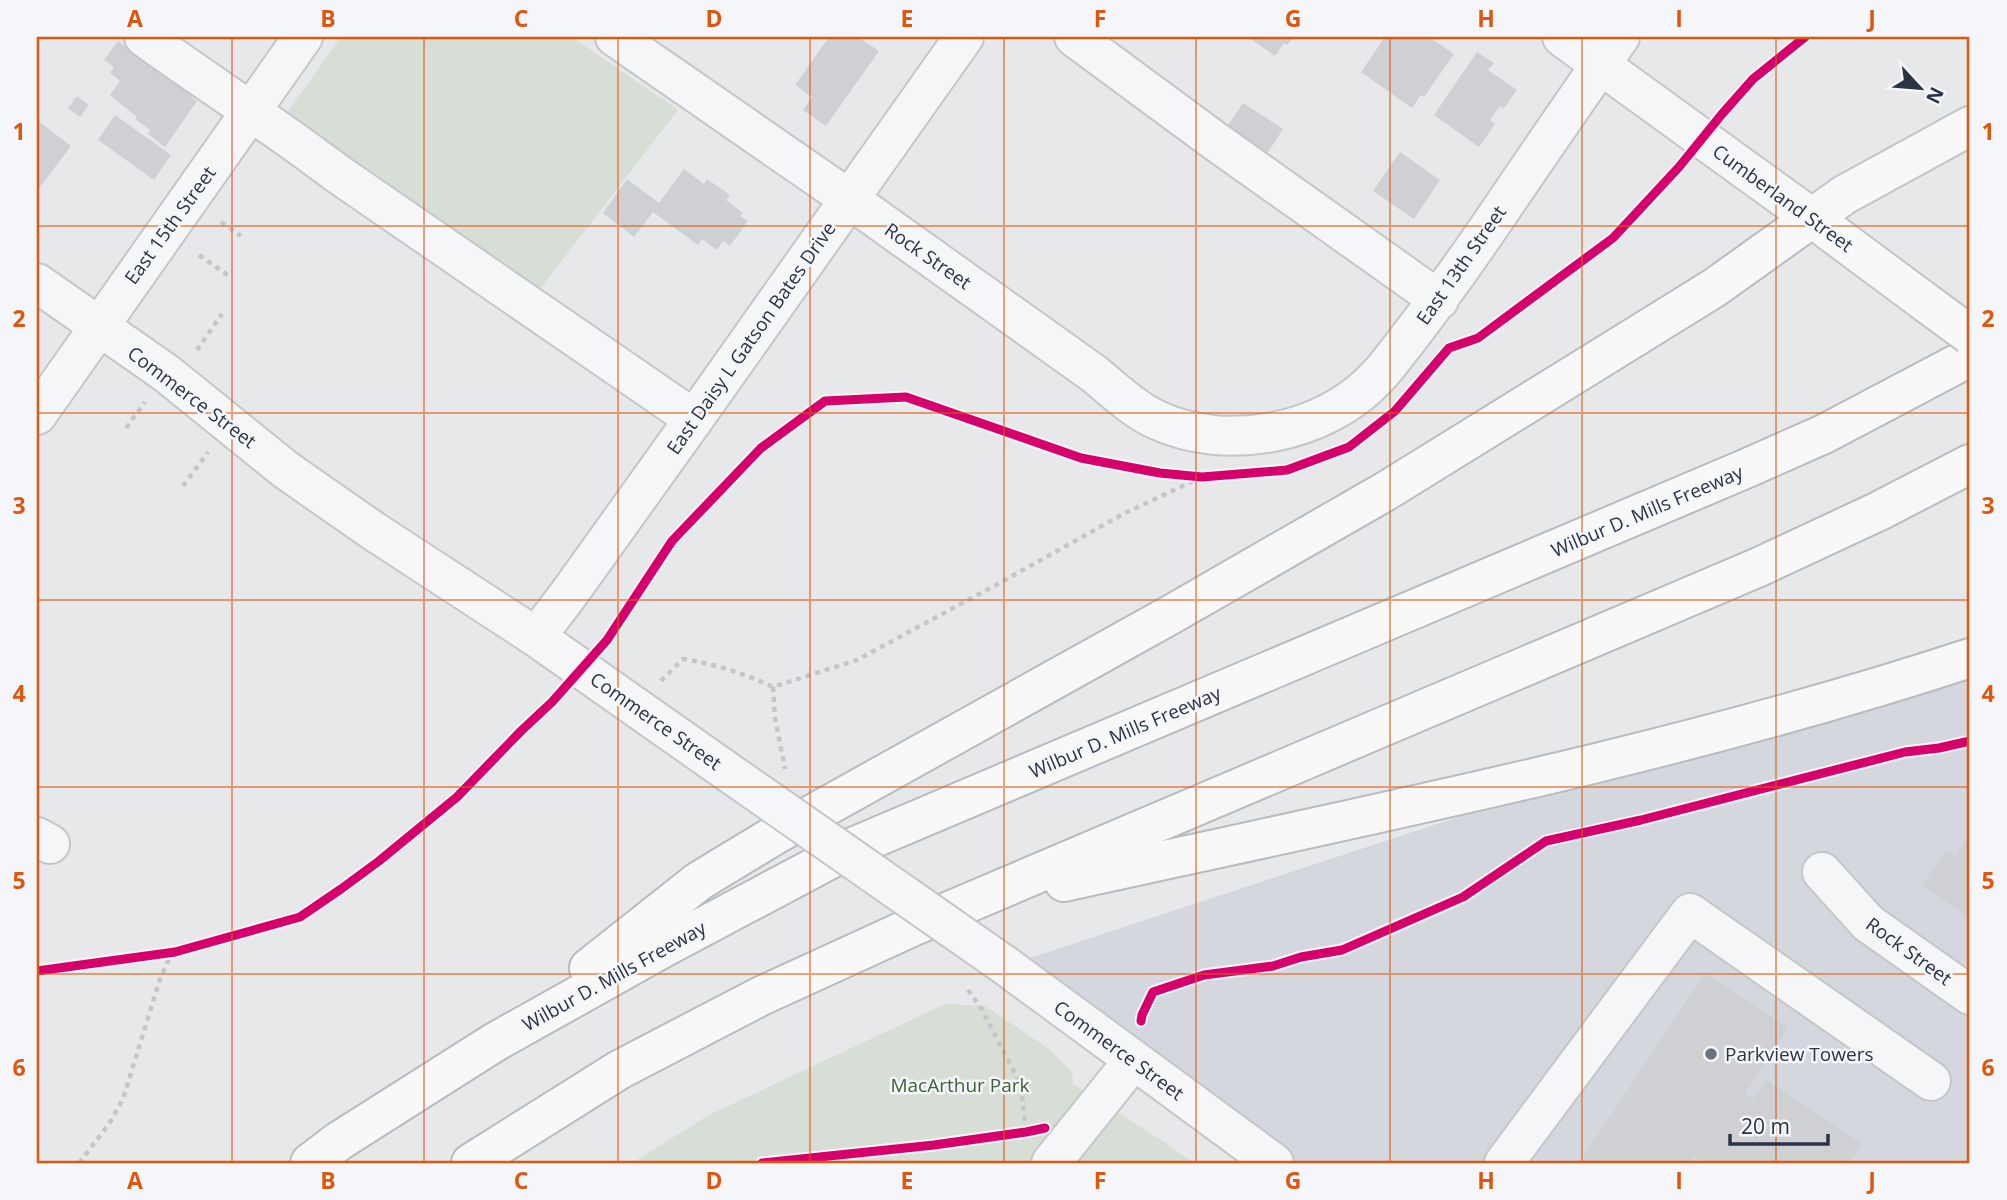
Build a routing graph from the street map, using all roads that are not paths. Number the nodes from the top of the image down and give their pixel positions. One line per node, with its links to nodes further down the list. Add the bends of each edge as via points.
1 (144, 37): 8 (street)
2 (303, 37): 8 (street, East 15th Street)
3 (615, 37): 10 (street, Rock Street)
4 (964, 37): 10 (street, East Daisy L Gatson Bates Drive)
5 (1074, 37): 13 (street)
6 (1562, 37): 7 (street, Cumberland Street)
7 (1610, 51): 11 (street, Cumberland Street); 13 (street, East 13th Street)
8 (251, 111): 15 (street, East 15th Street); 19 (street)
9 (1970, 126): 11 (main road, via 1844,195)
10 (849, 199): 19 (street, East Daisy L Gatson Bates Drive); 20 (street, Rock Street, via 1156,420 1220,437)
11 (1812, 218): 16 (main road, Cumberland Street, bridge); 28 (main road, via 1714,288 1386,491 699,881)
12 (37, 283): 15 (street, Commerce Street)
13 (1439, 300): 20 (street, East 13th Street, via 1377,378 1350,400 1298,425)
14 (1970, 325): 22 (main road)
15 (99, 327): 18 (street, East 15th Street); 23 (street, Commerce Street, via 166,373 286,470)
16 (1970, 335)
17 (1970, 357): 22 (main road, Wilbur D. Mills Freeway, via 1824,434)
18 (37, 415)
19 (694, 419): 23 (street, East Daisy L Gatson Bates Drive)
20 (1254, 436)
21 (1970, 464): 26 (main road, via 1759,567)
22 (1745, 469): 28 (main road, Wilbur D. Mills Freeway, via 853,847)
23 (536, 637): 29 (street, Commerce Street, bridge, via 1006,966)
24 (1970, 658): 26 (main road, via 1635,754)
25 (1822, 872): 27 (street, Rock Street, via 1868,923)
26 (973, 902): 33 (main road, via 761,996 618,1070)
27 (1970, 995)
28 (495, 1042): 32 (main road, Wilbur D. Mills Freeway)
29 (1133, 1061): 31 (street); 34 (street, Commerce Street)
30 (1931, 1081): 35 (street, via 1690,913)
31 (1038, 1142)
32 (310, 1163)
33 (471, 1163)
34 (1274, 1163)
35 (1504, 1163)

